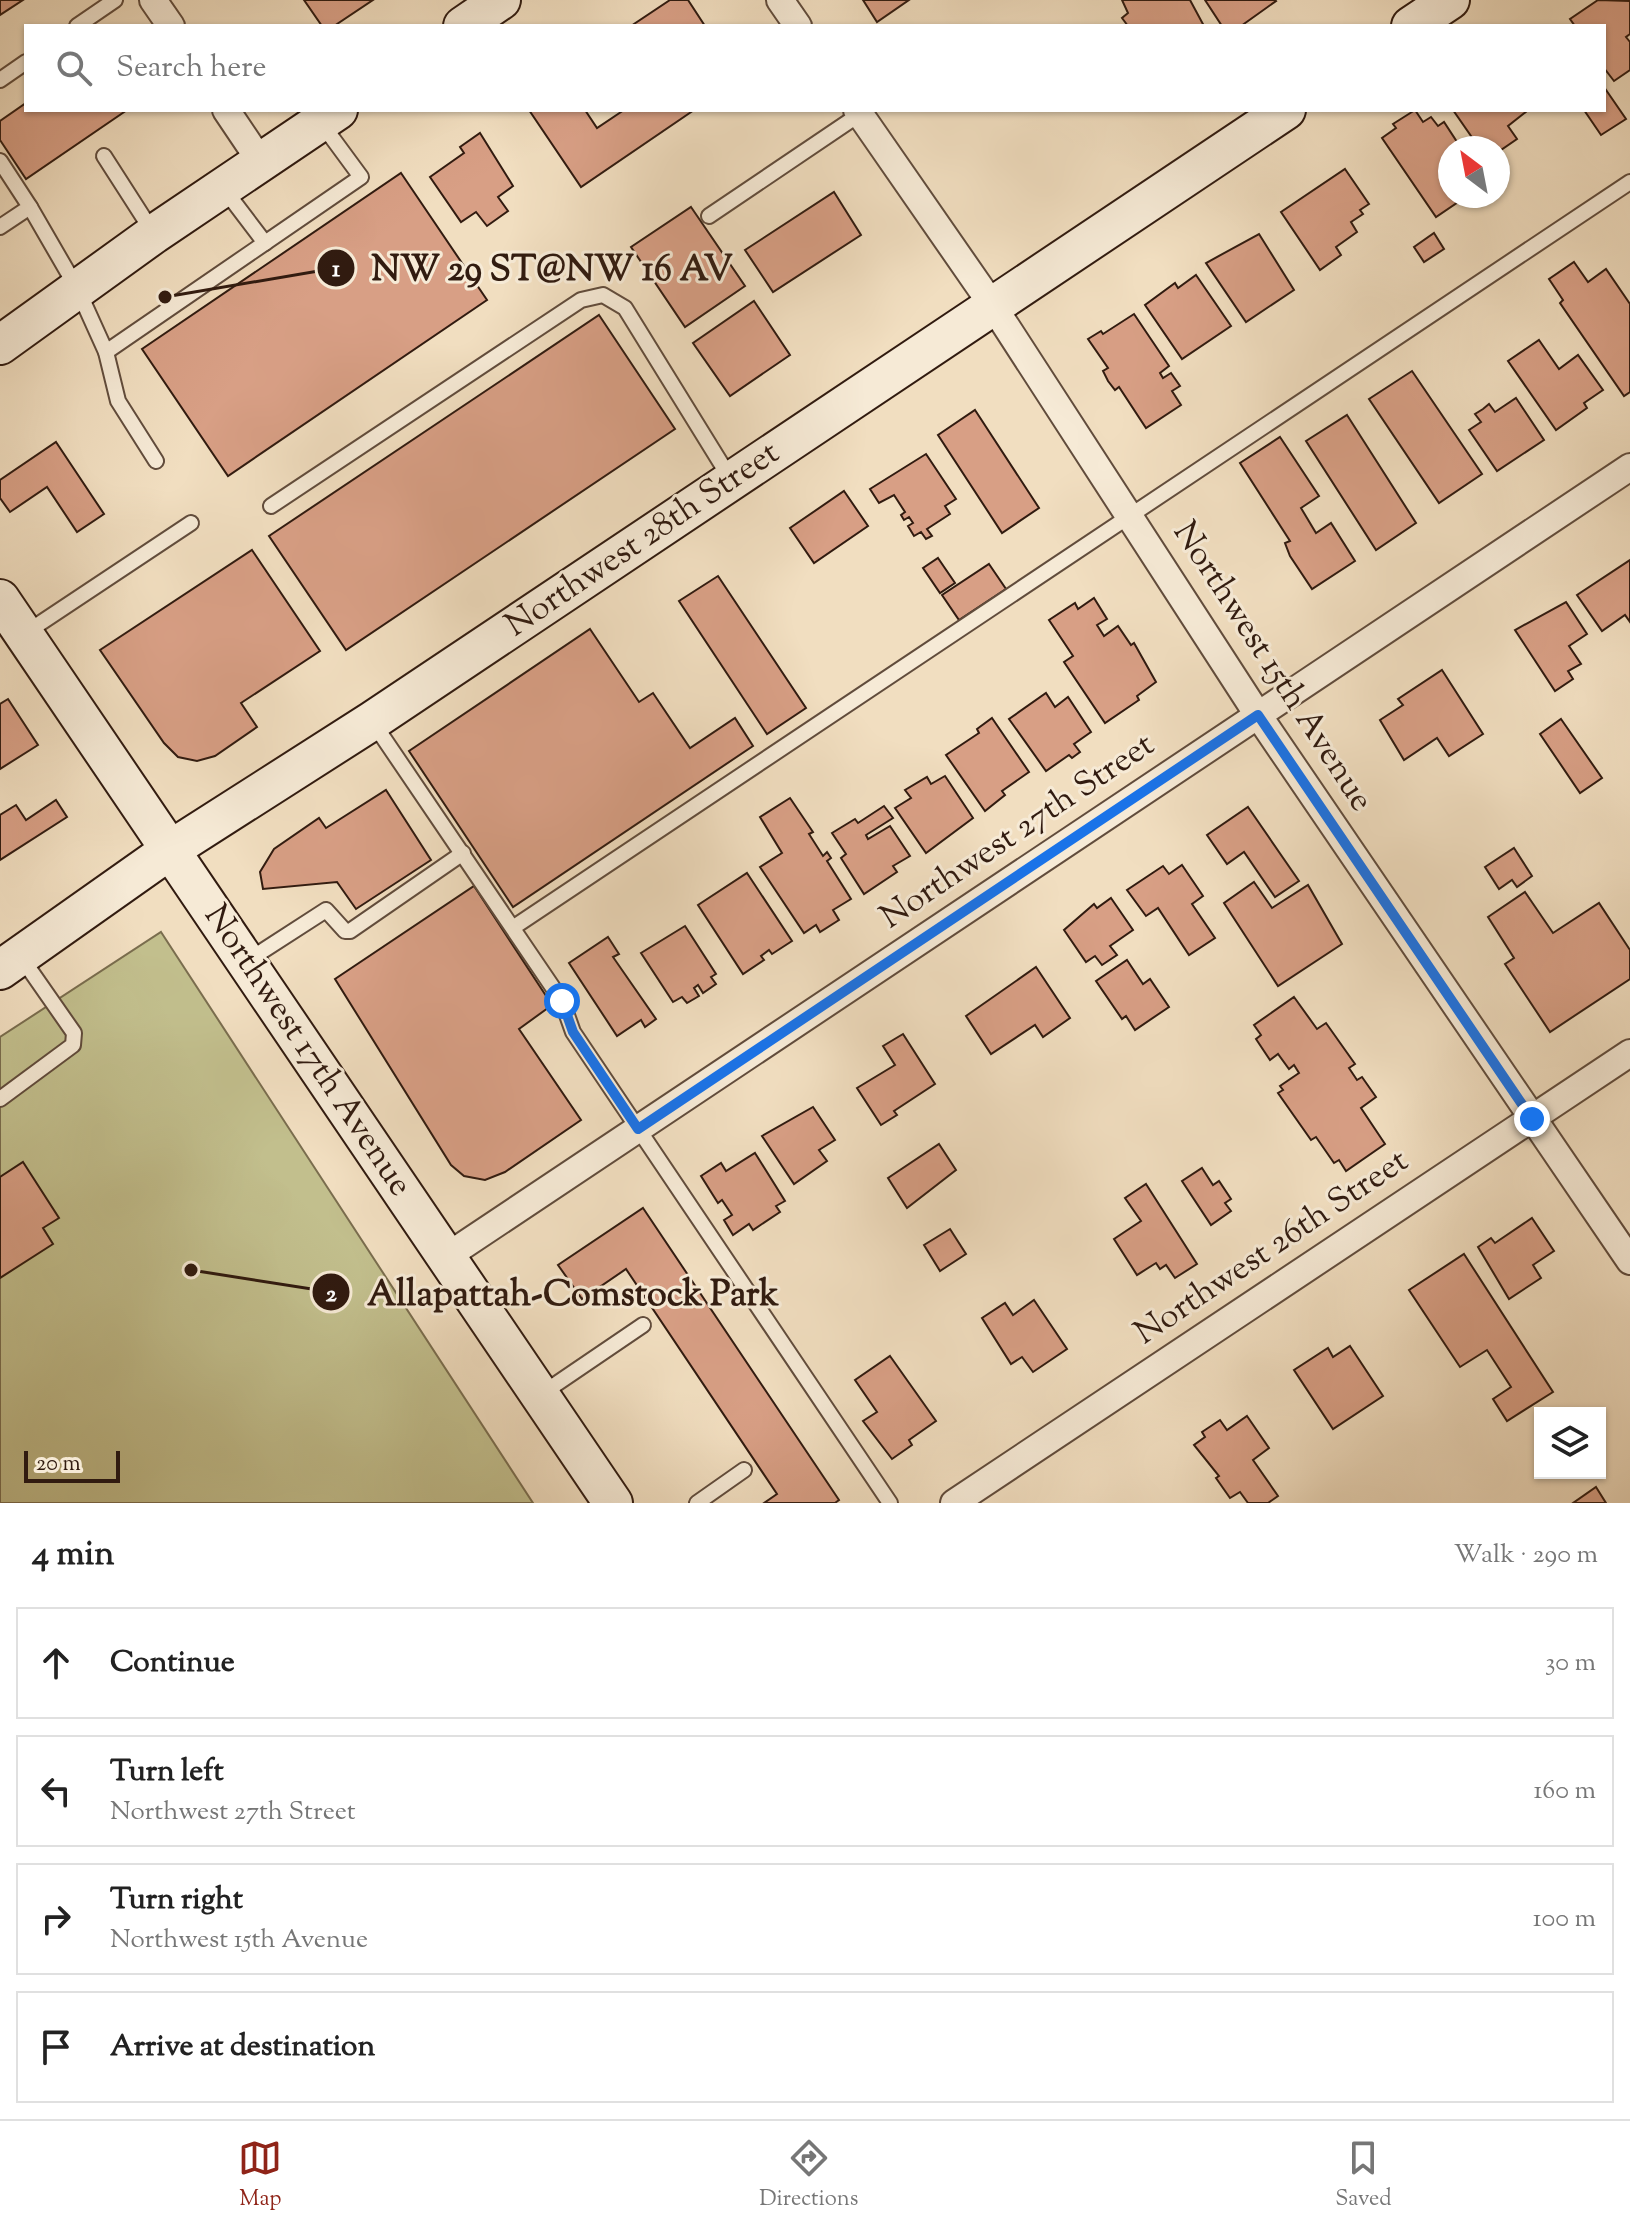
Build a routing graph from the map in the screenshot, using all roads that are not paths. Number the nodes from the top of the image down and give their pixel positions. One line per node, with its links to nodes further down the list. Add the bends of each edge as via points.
1 (115, 0): 6 (lane)
2 (153, 0): 7 (street)
3 (501, 0): 8 (street)
4 (780, 0): 9 (street)
5 (1450, 0): 10 (street)
6 (80, 24)
7 (170, 24)
8 (466, 24)
9 (797, 24)
10 (1414, 24)
11 (24, 63): 12 (lane)
12 (0, 80)
13 (227, 112): 19 (street)
14 (858, 112): 23 (lane); 28 (street, Northwest 15th Avenue)
15 (1283, 112): 28 (street, Northwest 28th Street)
16 (329, 116): 19 (street); 26 (lane, via 361,177)
17 (104, 156): 25 (lane)
18 (0, 161): 22 (lane)
19 (261, 162): 21 (street)
20 (1630, 182): 35 (lane)
21 (222, 188): 25 (street); 26 (lane)
22 (30, 207): 24 (lane); 27 (lane)
23 (709, 216)
24 (0, 227)
25 (154, 234): 27 (street)
26 (265, 243): 30 (lane)
27 (78, 290): 29 (street); 30 (lane)
28 (993, 306): 33 (street, Northwest 28th Street); 35 (street, Northwest 15th Avenue)
29 (0, 345)
30 (106, 352): 31 (lane, via 118,401)
31 (156, 461)
32 (1630, 467): 39 (street, Northwest 27th Street)
33 (731, 481): 34 (lane, via 625,308 603,295 581,300); 40 (street, Northwest 28th Street)
34 (271, 506)
35 (1130, 516): 39 (street, Northwest 15th Avenue); 43 (lane)
36 (191, 523): 38 (lane)
37 (0, 599): 38 (street, Northwest 17th Avenue)
38 (24, 634): 41 (street, Northwest 17th Avenue)
39 (1258, 715): 48 (street, Northwest 15th Avenue); 49 (street, Northwest 27th Street)
40 (372, 721): 41 (street, Northwest 28th Street); 42 (lane)
41 (170, 850): 44 (street, Northwest 17th Avenue); 45 (street, Northwest 28th Street)
42 (463, 853): 43 (lane); 44 (lane, via 350,931 326,910)
43 (514, 927): 49 (lane, via 562,1001 573,1032)
44 (247, 962): 50 (street, Northwest 17th Avenue)
45 (10, 963): 47 (lane, via 74,1033 73,1045)
46 (1630, 1053): 48 (street, Northwest 26th Street)
47 (0, 1099)
48 (1532, 1119): 51 (street, Northwest 15th Avenue); 58 (street, Northwest 26th Street)
49 (638, 1129): 50 (street, Northwest 27th Street); 57 (lane)
50 (446, 1257): 53 (street, Northwest 17th Avenue)
51 (1630, 1261)
52 (643, 1325): 53 (lane)
53 (539, 1396): 55 (street, Northwest 17th Avenue)
54 (744, 1470): 56 (lane)
55 (613, 1503)
56 (697, 1503)
57 (890, 1503)
58 (954, 1503)

